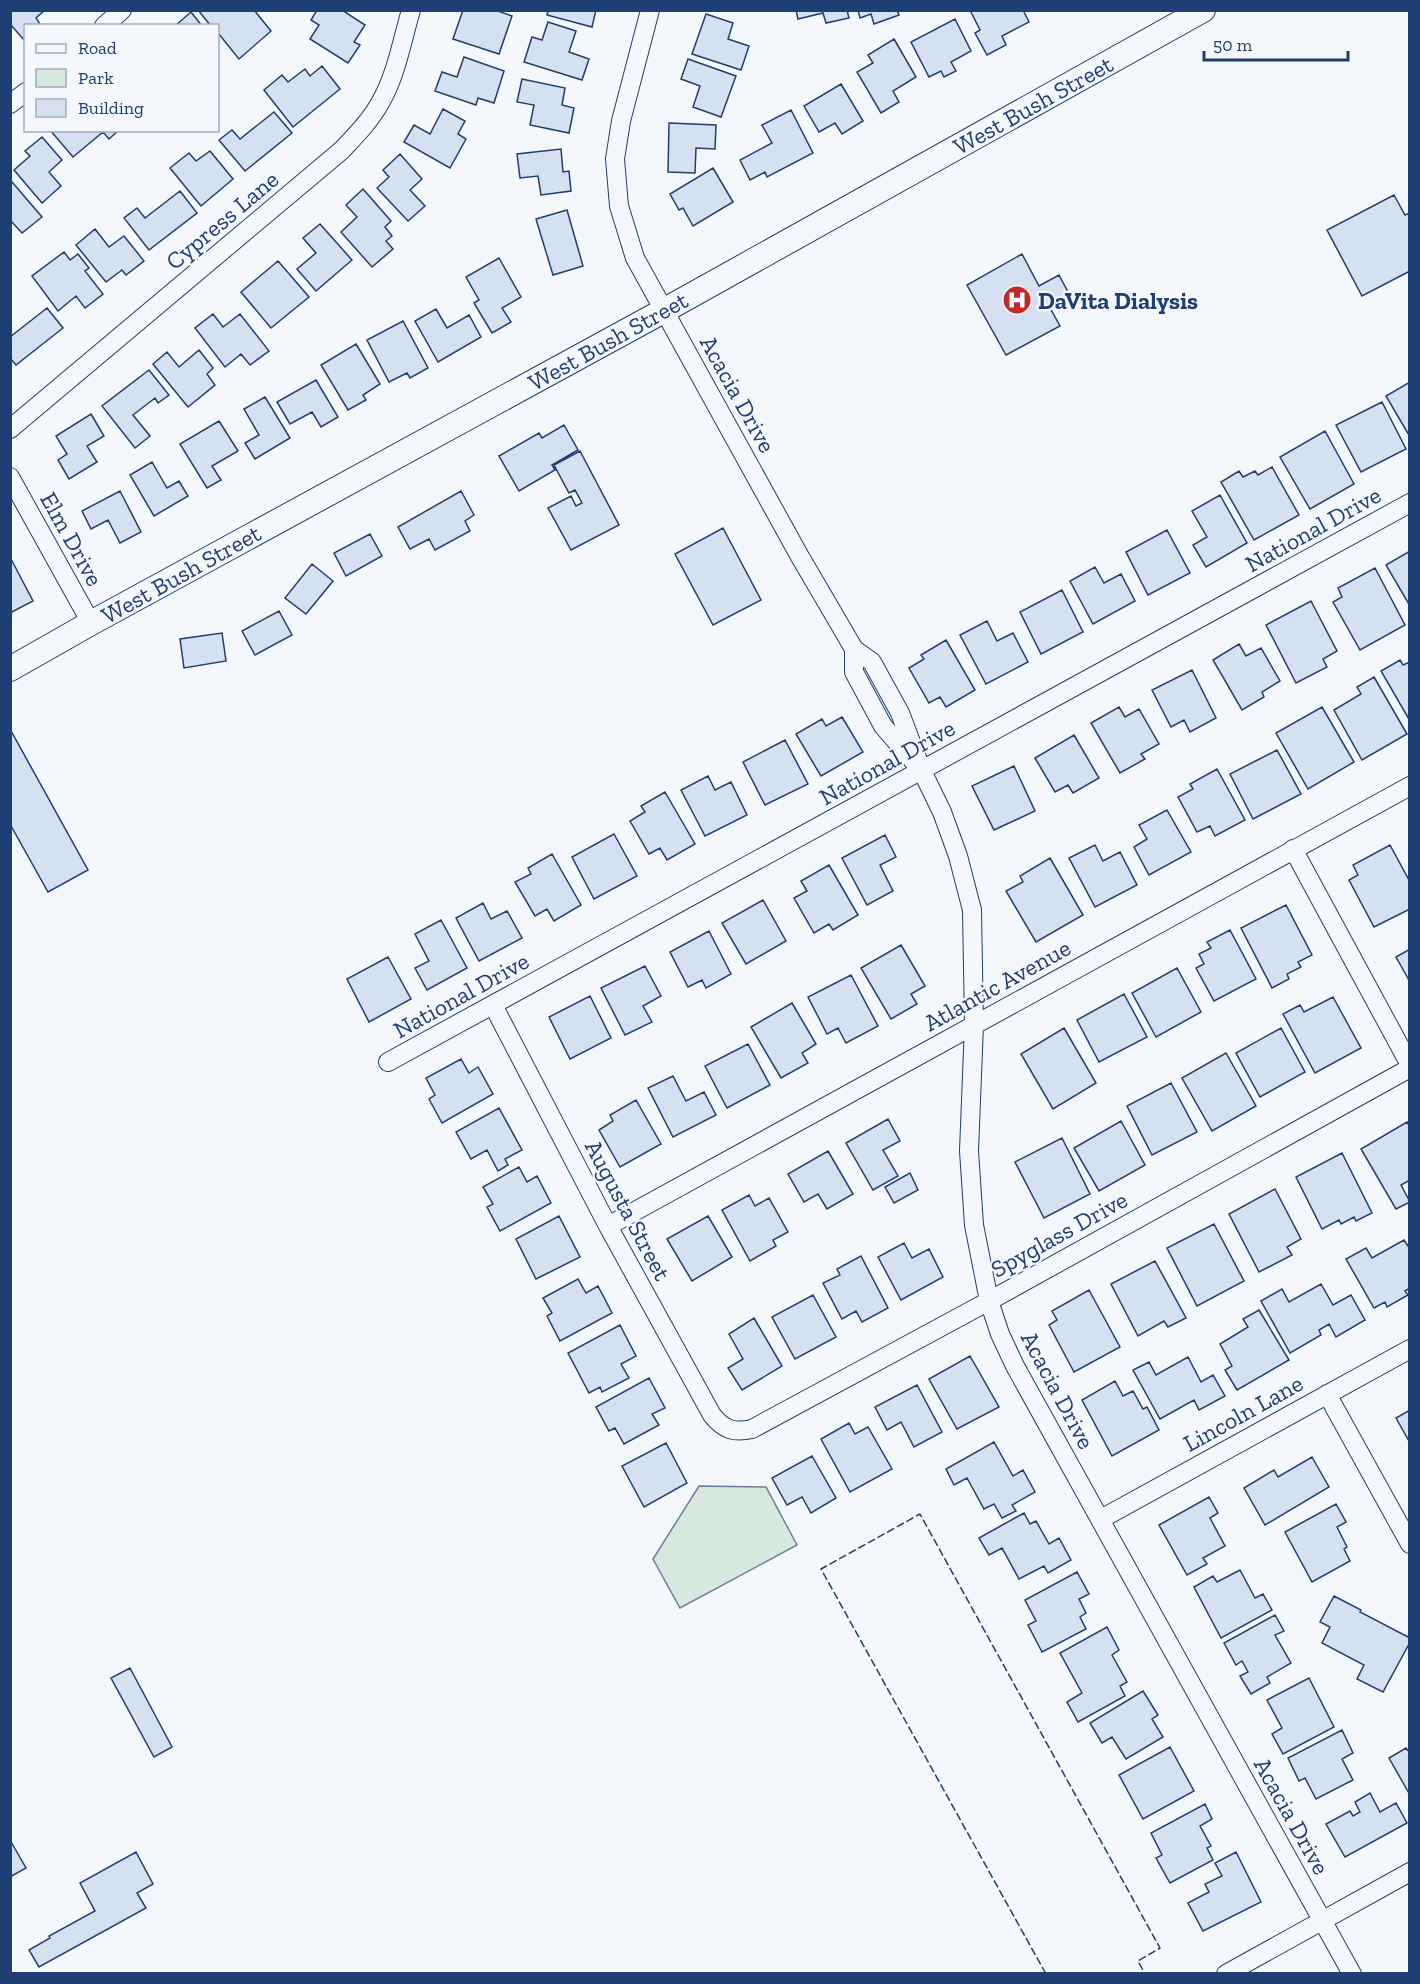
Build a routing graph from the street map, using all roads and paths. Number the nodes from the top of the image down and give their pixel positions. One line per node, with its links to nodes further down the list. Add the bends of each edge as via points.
1 (122, 10): 5 (street)
2 (411, 10): 9 (street, Cypress Lane, via 388,87 364,127 342,150)
3 (650, 10): 8 (street, Acacia Drive, via 615,159 626,233 635,258)
4 (1203, 10): 8 (main road, West Bush Street)
5 (106, 24)
6 (24, 94): 7 (street)
7 (10, 104)
8 (665, 310): 12 (main road, West Bush Street); 14 (street, Acacia Drive, via 854,649 872,662 895,703)
9 (10, 429)
10 (10, 477): 12 (street, Elm Drive)
11 (1410, 503): 14 (street, National Drive)
12 (91, 623): 13 (main road, West Bush Street)
13 (10, 669)
14 (922, 771): 17 (street, National Drive); 18 (street, Acacia Drive, via 958,856 972,910)
15 (1410, 786): 16 (street, Atlantic Avenue)
16 (1293, 849): 18 (street, Atlantic Avenue); 20 (street)
17 (493, 1005): 19 (street, National Drive); 21 (street, Augusta Street)
18 (974, 1025): 21 (street, Atlantic Avenue); 22 (street, Acacia Drive, via 969,1151 974,1225)
19 (388, 1062)
20 (1410, 1067): 22 (street, Spyglass Drive)
21 (608, 1226): 25 (street, Augusta Street, via 712,1415)
22 (989, 1301): 25 (street, Spyglass Drive, via 752,1429); 26 (street, Acacia Drive, via 1015,1366)
23 (1410, 1349): 24 (street, Lincoln Lane)
24 (1327, 1394): 26 (street, Lincoln Lane); 27 (street)
25 (729, 1430)
26 (1101, 1519): 29 (street, Acacia Drive)
27 (1410, 1544)
28 (1410, 1872): 29 (street)
29 (1322, 1920): 30 (street); 31 (street, Acacia Drive)
30 (1226, 1974)
31 (1352, 1974)

